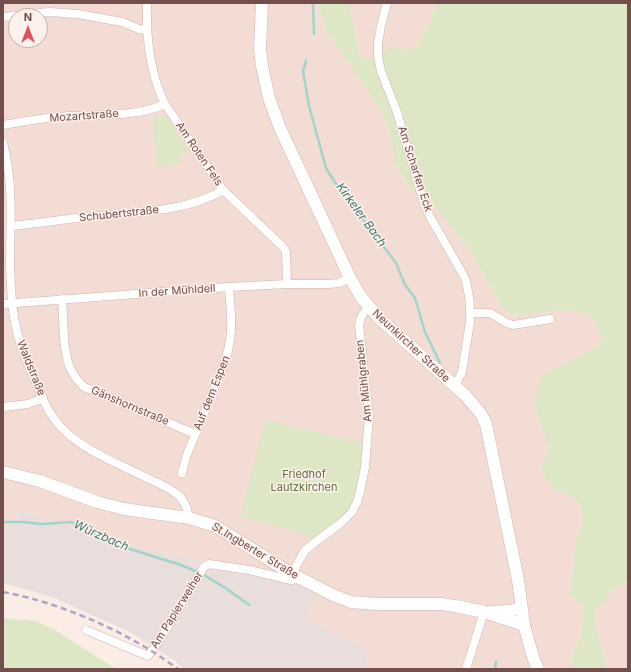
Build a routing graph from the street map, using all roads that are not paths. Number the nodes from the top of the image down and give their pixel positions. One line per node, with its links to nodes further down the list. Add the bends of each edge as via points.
1 (48, 3): 5 (street)
2 (147, 3): 7 (street, Am Roten Fels)
3 (262, 3): 13 (main road, Neunkircher Straße, via 260,49 269,98 280,128)
4 (387, 3): 20 (street, Am Scharfen Eck, via 378,43 378,56 422,197 429,215 465,278)
5 (49, 12): 6 (street); 7 (street, via 103,18)
6 (3, 17)
7 (147, 30): 8 (street, Am Roten Fels, via 155,78)
8 (165, 104): 9 (street, Mozartstraße, via 154,109 130,113 63,116); 11 (street, Am Roten Fels)
9 (3, 125)
10 (3, 142): 12 (street, Waldstraße, via 10,176)
11 (223, 190): 12 (street, Schubertstraße, via 190,204 169,209); 14 (street, Am Roten Fels, via 283,247 286,252)
12 (12, 226): 17 (street, Waldstraße)
13 (350, 278): 14 (street, In der Mühldell, via 329,284); 19 (main road, Neunkircher Straße)
14 (287, 284): 15 (street, In der Mühldell)
15 (229, 287): 16 (street, In der Mühldell); 25 (street, Auf dem Espen, via 231,340)
16 (62, 299): 17 (street, In der Mühldell); 25 (street, Gänshornstraße, via 67,360 76,379 84,387)
17 (12, 303): 18 (street, In der Mühldell); 23 (street, Waldstraße, via 20,342)
18 (3, 304)
19 (369, 306): 22 (main road, Neunkircher Straße); 29 (street, Am Mühlgraben, via 359,324 369,416 365,467 360,492 352,512 305,550)
20 (471, 313): 21 (street, via 490,313 513,325); 22 (street, Am Scharfen Eck, via 462,372)
21 (550, 319)
22 (455, 386): 30 (main road, Neunkircher Straße, via 475,407 486,424)
23 (43, 398): 24 (street, via 28,404); 28 (street, Waldstraße, via 57,423 68,435 83,446 177,494 183,500)
24 (3, 407)
25 (196, 434): 27 (street, Auf dem Espen)
26 (3, 472): 28 (main road, St.Ingberter Straße, via 40,481 124,509)
27 (182, 473)
28 (189, 518): 29 (main road, St.Ingberter Straße, via 215,526)
29 (297, 576): 31 (main road, St.Ingberter Straße, via 350,602 441,604); 33 (street, Am Papierweiher, via 291,580 209,564 148,656)
30 (522, 608): 31 (main road, St.Ingberter Straße); 32 (main road, Neunkircher Straße)
31 (484, 612): 32 (main road, St.Ingberter Straße); 34 (street)
32 (524, 625): 35 (main road, Neunkircher Straße)
33 (86, 630)
34 (466, 669)
35 (538, 669)

